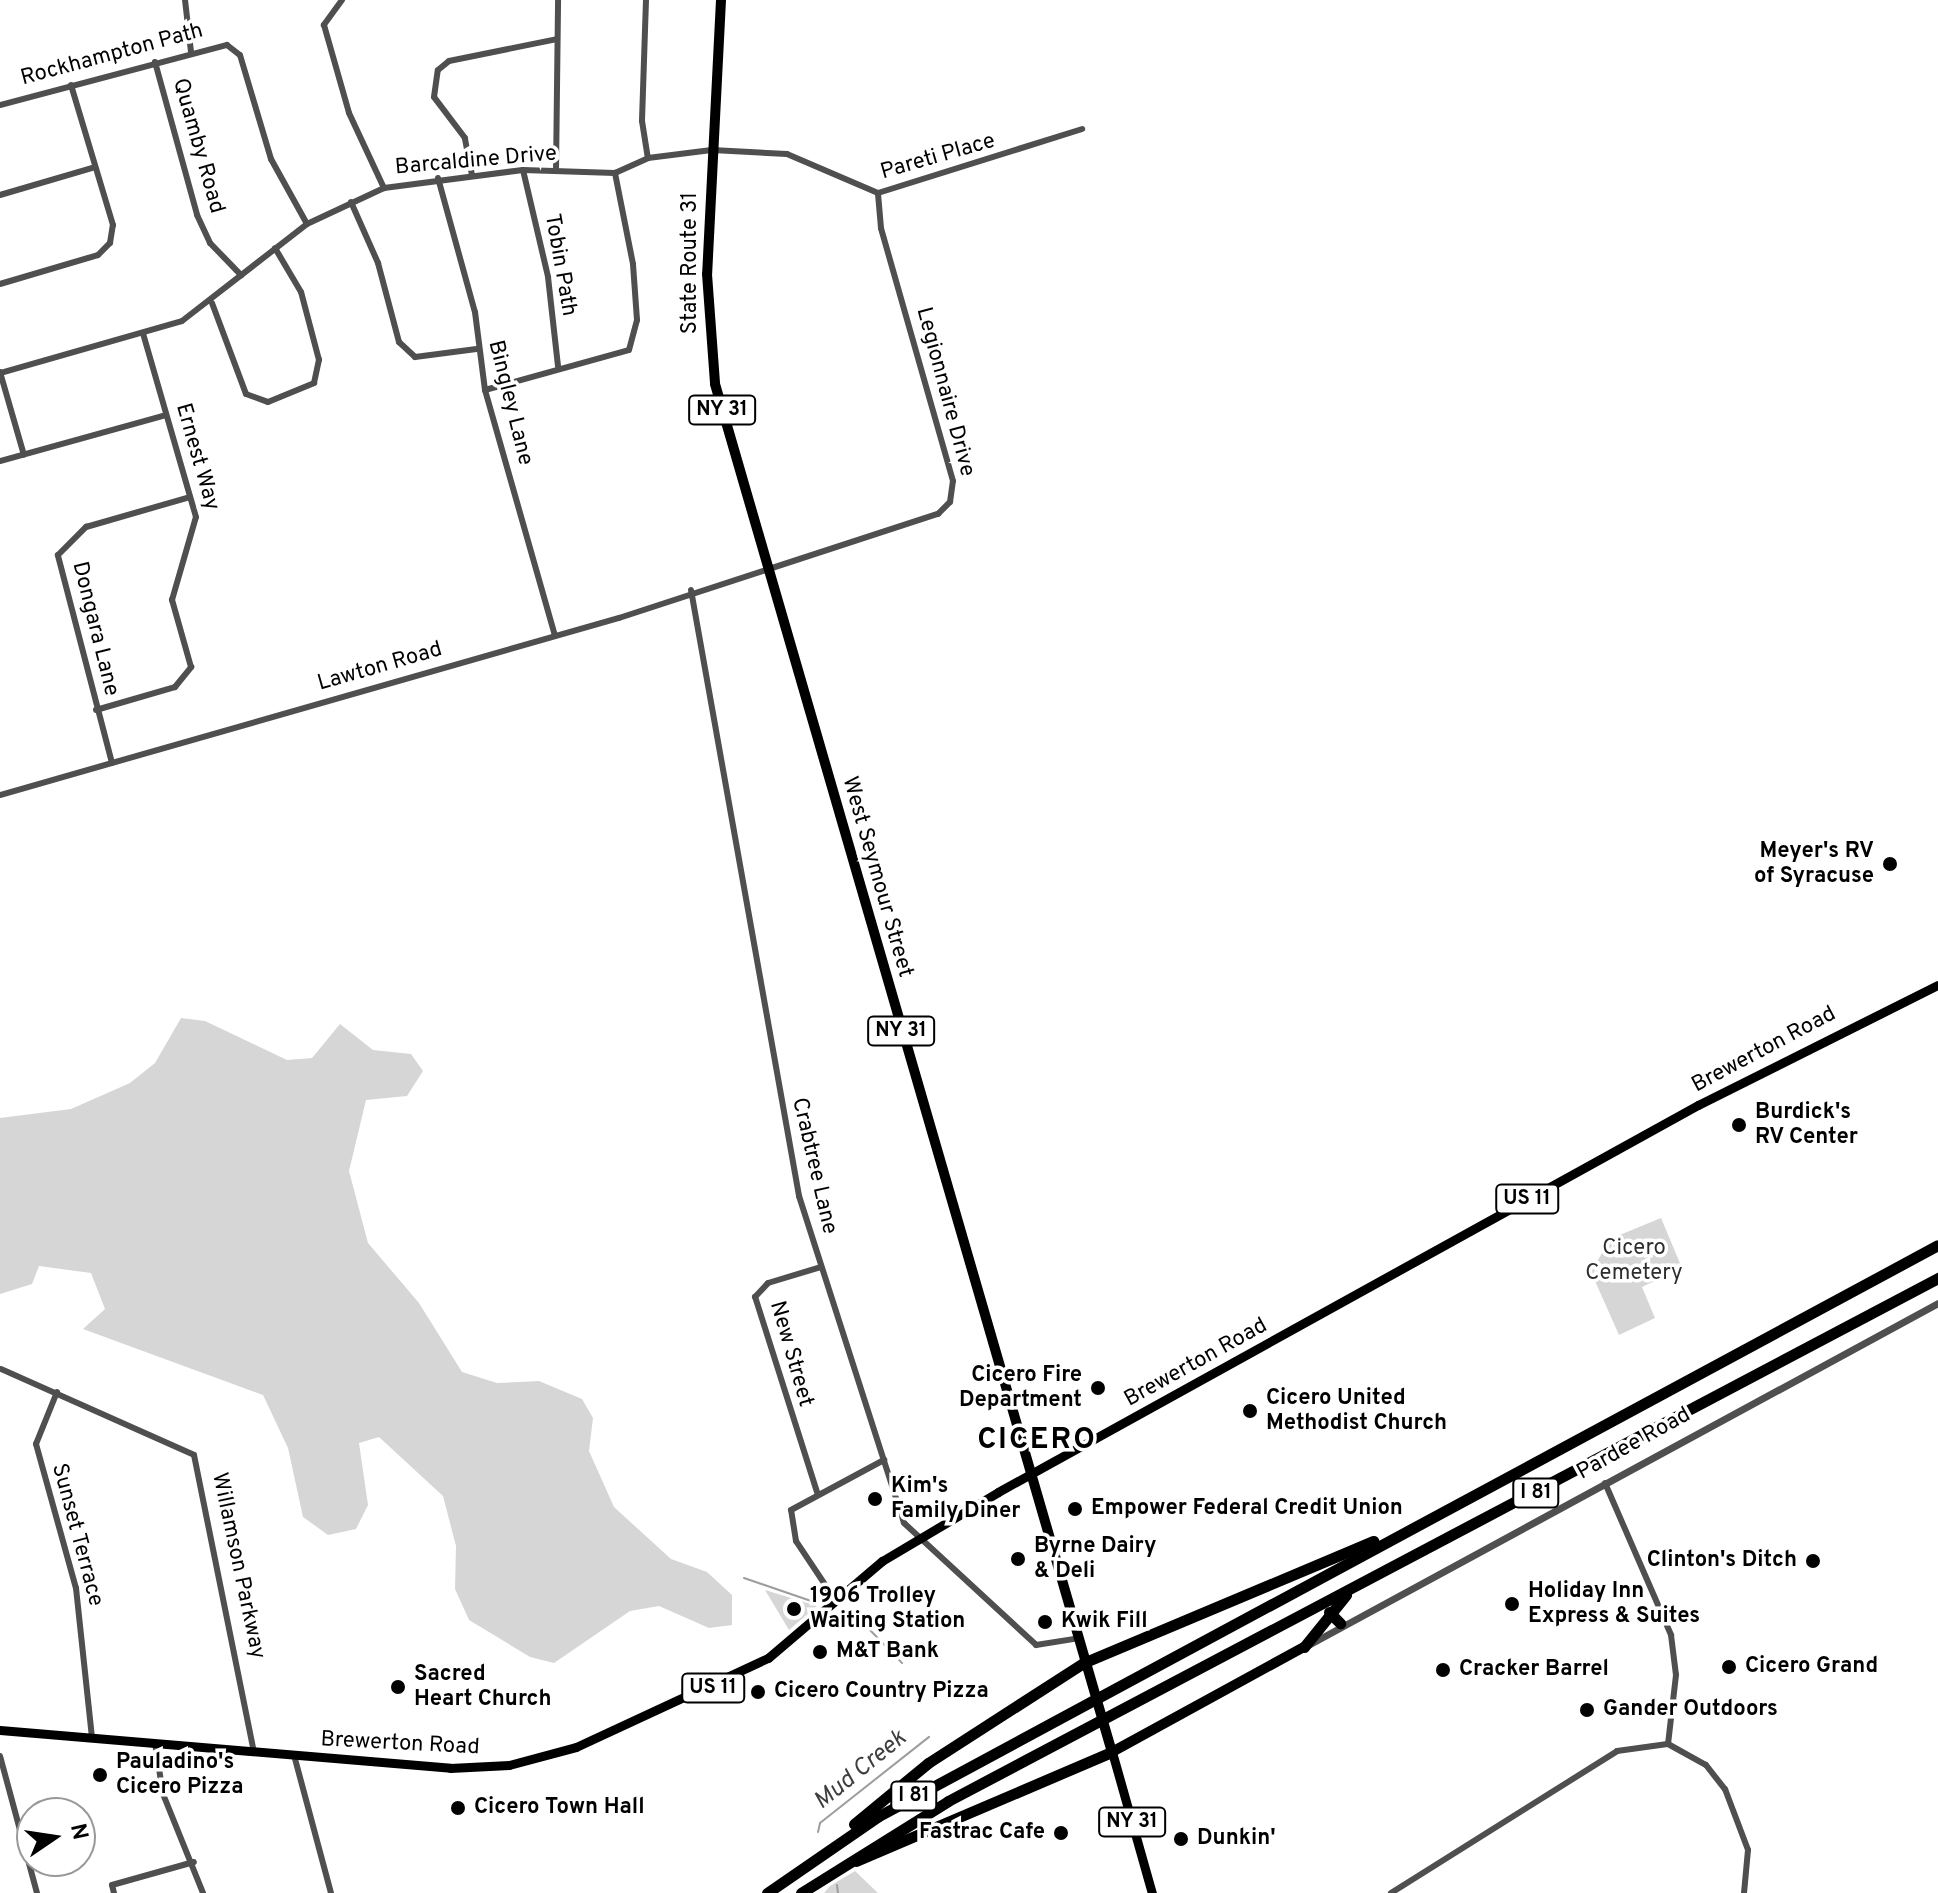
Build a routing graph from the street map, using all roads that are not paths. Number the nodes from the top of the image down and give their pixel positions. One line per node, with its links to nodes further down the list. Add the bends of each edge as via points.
1 (185, 0): 7 (street)
2 (342, 0): 20 (street, via 324,25 349,113)
3 (558, 0): 6 (street)
4 (646, 0): 13 (street, via 642,121)
5 (721, 0): 12 (highway, State Route 31 / NY 31)
6 (557, 39): 16 (street); 18 (street, via 505,47 438,70 434,97 465,138)
7 (191, 52): 8 (street, Rockhampton Path); 24 (street, Rockhampton Path, via 227,45 240,55 271,159)
8 (155, 62): 9 (street, Rockhampton Path); 26 (street, Quamby Road, via 197,215 210,243)
9 (71, 85): 10 (street, Rockhampton Path); 14 (street)
10 (0, 105)
11 (1082, 129): 21 (street, Pareti Place)
12 (712, 150): 13 (street, Barcaldine Drive); 21 (street, Pareti Place, via 787,154); 38 (highway, State Route 31 / NY 31, via 711,352)
13 (648, 158): 17 (street, Barcaldine Drive)
14 (95, 167): 22 (street); 27 (street, via 113,225 106,249)
15 (523, 170): 16 (street, Barcaldine Drive); 18 (street, Barcaldine Drive); 31 (street, Tobin Path, via 548,277)
16 (556, 170): 17 (street, Barcaldine Drive)
17 (615, 173): 31 (street, via 633,264 636,333 618,358)
18 (472, 175): 19 (street, Barcaldine Drive)
19 (438, 178): 20 (street, Barcaldine Drive); 30 (street, Bingley Lane, via 475,312)
20 (384, 188): 23 (street, Barcaldine Drive)
21 (878, 193): 38 (street, Legionnaire Drive, via 881,228 953,491 945,508 926,519)
22 (0, 195)
23 (351, 202): 24 (street, Barcaldine Drive); 30 (street, via 378,263 399,342 415,357)
24 (307, 224): 25 (street, Barcaldine Drive)
25 (275, 248): 26 (street, Barcaldine Drive); 28 (street, via 301,292 319,360 314,383 268,402 246,394)
26 (241, 275): 28 (street, Barcaldine Drive)
27 (0, 284)
28 (212, 303): 29 (street, Barcaldine Drive)
29 (143, 333): 32 (street, Barcaldine Drive); 34 (street, Ernest Way)
30 (476, 349): 33 (street, Bingley Lane)
31 (558, 366): 33 (street)
32 (0, 373): 35 (street)
33 (485, 390): 40 (street, Bingley Lane)
34 (166, 415): 35 (street); 37 (street, Ernest Way)
35 (24, 455): 36 (street)
36 (0, 461)
37 (190, 497): 41 (street, Ernest Way, via 195,541 172,600 191,657 188,676); 41 (street, Dongara Lane, via 86,527 58,555)
38 (766, 566): 39 (street, Lawton Road); 52 (highway, West Seymour Street / NY 31)
39 (691, 590): 40 (street, Lawton Road); 46 (street, Crabtree Lane, via 788,1150)
40 (555, 635): 42 (street, Lawton Road)
41 (96, 710): 42 (street, Dongara Lane)
42 (112, 763): 43 (street, Lawton Road)
43 (0, 795)
44 (1938, 985): 52 (main road, Brewerton Road / US 11, via 1698,1105)
45 (1938, 1245): 55 (highway, I 81)
46 (821, 1267): 51 (street, Crabtree Lane); 54 (street, New Street, via 768,1283 755,1297)
47 (1938, 1278): 57 (highway, I 81)
48 (1938, 1303): 53 (street, Pardee Road)
49 (1, 1369): 50 (street, Willamson Parkway)
50 (57, 1392): 65 (street, Sunset Terrace, via 36,1444 76,1588); 69 (street, Willamson Parkway, via 194,1455)
51 (884, 1460): 54 (street); 56 (street, Crabtree Lane)
52 (1029, 1476): 56 (main road, Brewerton Road / US 11); 61 (highway, NY 31)
53 (1605, 1483): 60 (street, Pardee Road); 67 (street, via 1671,1635 1676,1675)
54 (817, 1492): 58 (street, via 793,1506 788,1523)
55 (1411, 1527): 63 (highway); 72 (highway, I 81)
56 (914, 1539): 58 (main road, Brewerton Road / US 11); 61 (street, Crabtree Lane, via 1036,1645)
57 (1376, 1575): 59 (highway); 74 (highway, I 81, via 1074,1733)
58 (836, 1601): 70 (main road, Brewerton Road / US 11, via 748,1670 559,1753 478,1768)
59 (1329, 1612): 60 (highway); 62 (highway)
60 (1345, 1622): 62 (street, Pardee Road)
61 (1075, 1639): 63 (highway, NY 31)
62 (1308, 1643): 68 (highway, Pardee Road)
63 (1083, 1663): 68 (highway, NY 31); 72 (highway, via 928,1763)
64 (0, 1730): 65 (main road, Brewerton Road / US 11)
65 (92, 1738): 66 (main road, Brewerton Road / US 11)
66 (155, 1743): 69 (main road, Brewerton Road / US 11); 73 (street, via 163,1794)
67 (1668, 1744): 82 (street, via 1617,1751); 83 (street, via 1706,1765 1725,1789 1748,1850)
68 (1111, 1749): 74 (highway); 81 (main road, NY 31)
69 (254, 1752): 70 (main road, Brewerton Road / US 11)
70 (294, 1755): 78 (street)
71 (0, 1756): 76 (street)
72 (831, 1845): 79 (highway, I 81)
73 (194, 1862): 75 (street); 77 (street)
74 (826, 1875): 80 (highway, I 81)
75 (113, 1889)
76 (37, 1893)
77 (203, 1893)
78 (331, 1893)
79 (767, 1893)
80 (801, 1893)
81 (1152, 1893)
82 (1391, 1893)
83 (1744, 1893)

